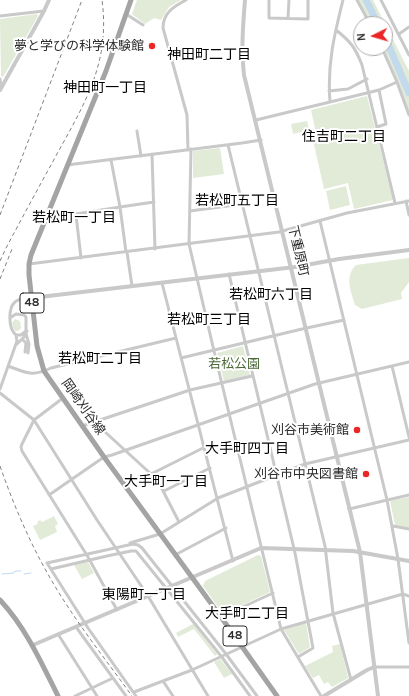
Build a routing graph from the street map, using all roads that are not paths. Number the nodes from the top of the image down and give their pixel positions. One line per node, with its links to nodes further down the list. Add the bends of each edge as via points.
1 (49, 0): 11 (street)
2 (131, 0): 12 (main road, 岡崎刈谷線 / 48)
3 (186, 0): 36 (street, via 171,9 164,18 163,28 187,115)
4 (245, 0): 31 (street, 下重原町, via 242,59)
5 (269, 0): 15 (street, via 269,18)
6 (289, 0): 15 (street)
7 (308, 0): 15 (street, via 308,19)
8 (343, 0): 18 (street)
9 (358, 0): 14 (street)
10 (380, 0): 19 (street)
11 (44, 11): 13 (street); 25 (street)
12 (126, 14): 16 (street); 40 (main road, 岡崎刈谷線 / 48, via 106,71)
13 (0, 16)
14 (366, 16)
15 (288, 18)
16 (143, 25)
17 (409, 27): 19 (street)
18 (336, 30): 23 (street, via 349,40 357,51); 27 (street, via 330,60)
19 (399, 34): 21 (street)
20 (386, 56): 24 (street)
21 (409, 56)
22 (0, 79): 25 (street)
23 (367, 79): 27 (street, via 348,89); 28 (street)
24 (397, 82): 26 (street); 30 (street)
25 (1, 89)
26 (379, 90): 28 (street); 32 (street, via 386,124)
27 (329, 91): 29 (street)
28 (369, 93): 29 (street); 32 (street)
29 (330, 102): 31 (street)
30 (409, 115)
31 (256, 120): 34 (street, 下重原町)
32 (377, 127): 43 (street)
33 (137, 131): 38 (street)
34 (261, 140): 35 (street); 51 (street, 下重原町)
35 (228, 145): 36 (street); 44 (street)
36 (189, 150): 37 (street); 46 (street)
37 (152, 154): 38 (street); 42 (street)
38 (141, 156): 39 (street)
39 (111, 160): 40 (street); 45 (street)
40 (67, 165): 49 (main road, 岡崎刈谷線 / 48)
41 (408, 201): 43 (street); 48 (street)
42 (154, 202): 45 (street); 54 (street)
43 (395, 203): 50 (street)
44 (242, 204): 46 (street); 52 (street)
45 (120, 207): 47 (street); 56 (street)
46 (190, 211): 53 (street)
47 (76, 215): 49 (street); 57 (street)
48 (409, 215)
49 (45, 219): 59 (main road, 岡崎刈谷線 / 48)
50 (320, 221): 51 (street); 58 (street)
51 (282, 231): 52 (street); 60 (street, 下重原町)
52 (250, 237): 53 (street); 61 (street)
53 (189, 244): 54 (street); 63 (street)
54 (155, 249): 56 (street)
55 (409, 250): 58 (street)
56 (127, 252): 57 (street); 65 (street)
57 (81, 258): 59 (street)
58 (330, 262): 60 (street); 68 (street)
59 (29, 264): 66 (main road, 岡崎刈谷線 / 48)
60 (291, 267): 61 (street); 70 (street, 下重原町)
61 (259, 271): 62 (street); 73 (street)
62 (229, 274): 63 (street); 76 (street)
63 (197, 278): 64 (street); 78 (street)
64 (162, 284): 65 (street); 74 (street)
65 (132, 286): 66 (street)
66 (32, 298): 67 (street, via 14,303); 83 (main road, 岡崎刈谷線 / 48, via 37,346)
67 (10, 318): 69 (street, via 16,314 24,315); 72 (street, via 10,328)
68 (344, 320): 70 (street); 84 (street)
69 (27, 328): 71 (street); 72 (street, via 24,334)
70 (306, 328): 73 (street); 87 (street, 下重原町)
71 (26, 334): 75 (street); 75 (street, via 29,344 27,353 26,343)
72 (16, 335): 77 (street)
73 (274, 336): 76 (street); 91 (street)
74 (176, 338): 79 (street); 83 (street, via 51,368)
75 (22, 340): 77 (street)
76 (245, 343): 78 (street); 85 (street)
77 (15, 348): 81 (street)
78 (214, 351): 79 (street); 86 (street)
79 (181, 358): 89 (street)
80 (409, 362): 82 (street)
81 (8, 366): 83 (street, via 31,374); 88 (street)
82 (392, 366): 84 (street); 99 (street)
83 (44, 372): 92 (main road, 岡崎刈谷線 / 48)
84 (357, 374): 87 (street); 101 (street)
85 (252, 376): 86 (street); 93 (street)
86 (222, 383): 89 (street); 94 (street)
87 (319, 383): 91 (street); 103 (street, 下重原町)
88 (0, 389)
89 (190, 390): 96 (street); 97 (street)
90 (0, 393): 95 (street)
91 (288, 394): 93 (street); 105 (street)
92 (63, 398): 95 (street); 98 (main road, 岡崎刈谷線 / 48)
93 (259, 403): 94 (street); 108 (street)
94 (229, 414): 97 (street); 110 (street)
95 (34, 420): 109 (street); 112 (street, via 21,448)
96 (97, 420): 98 (street); 102 (street, via 104,431)
97 (199, 424): 100 (street); 102 (street)
98 (82, 426): 104 (main road, 岡崎刈谷線 / 48)
99 (409, 438): 101 (street)
100 (205, 447): 106 (street); 107 (street)
101 (374, 448): 103 (street); 115 (street)
102 (125, 450): 104 (street); 107 (street)
103 (336, 456): 105 (street); 116 (street, 下重原町)
104 (104, 457): 109 (street); 121 (main road, 岡崎刈谷線 / 48)
105 (305, 464): 108 (street); 125 (street)
106 (210, 468): 111 (street); 114 (street)
107 (151, 474): 111 (street)
108 (277, 476): 110 (street); 124 (street)
109 (73, 480): 112 (street); 122 (street)
110 (246, 487): 114 (street); 123 (street)
111 (164, 491): 117 (street)
112 (49, 495): 128 (street)
113 (409, 495): 115 (street)
114 (218, 498): 117 (street); 119 (street)
115 (387, 500): 116 (street); 118 (street)
116 (349, 509): 126 (street, 下重原町)
117 (179, 522): 121 (street)
118 (393, 526): 120 (street); 130 (street)
119 (226, 528): 129 (street); 132 (street)
120 (409, 529)
121 (160, 534): 122 (street); 129 (main road, 岡崎刈谷線 / 48)
122 (117, 547): 127 (street); 128 (street); 136 (street, via 138,545)
123 (261, 548): 124 (street); 132 (street); 138 (street)
124 (294, 549): 125 (street); 147 (street)
125 (326, 550): 126 (street); 145 (street)
126 (360, 552): 130 (street); 143 (street, 下重原町)
127 (121, 553): 131 (street); 137 (street, via 136,551); 140 (street)
128 (86, 554): 131 (street); 134 (street, via 47,563)
129 (175, 555): 135 (main road, 岡崎刈谷線 / 48)
130 (398, 559): 133 (street); 139 (street)
131 (89, 560): 134 (street); 144 (street)
132 (233, 560): 135 (street)
133 (409, 561)
134 (51, 569): 148 (street)
135 (191, 577): 136 (street); 146 (main road, 岡崎刈谷線 / 48)
136 (172, 586): 137 (street); 155 (street)
137 (166, 588): 140 (street); 156 (street)
138 (273, 594): 146 (street); 150 (street)
139 (403, 594): 141 (street); 143 (street); 152 (street)
140 (148, 596): 144 (street); 160 (street)
141 (409, 596)
142 (0, 600): 153 (main road)
143 (367, 604): 145 (street); 158 (street, 下重原町)
144 (117, 610): 148 (street)
145 (334, 613): 147 (street); 162 (street)
146 (221, 617): 154 (main road, 岡崎刈谷線 / 48)
147 (308, 621): 150 (street); 157 (street, via 312,648)
148 (85, 623): 149 (street); 165 (street)
149 (76, 627): 151 (street); 161 (street)
150 (281, 628): 154 (street); 157 (street)
151 (58, 634): 153 (street); 164 (street)
152 (409, 642)
153 (33, 645): 166 (main road)
154 (242, 646): 155 (street); 175 (main road, 岡崎刈谷線 / 48)
155 (226, 654): 156 (street); 174 (street)
156 (221, 656): 160 (street); 173 (street)
157 (298, 657): 176 (street)
158 (374, 667): 159 (street); 162 (street); 178 (street, 下重原町)
159 (409, 667)
160 (192, 670): 163 (street); 172 (street)
161 (113, 678): 164 (street); 169 (street)
162 (351, 680): 177 (street)
163 (163, 681): 165 (street); 171 (street)
164 (92, 688): 167 (street); 168 (street)
165 (134, 692): 170 (street)
166 (58, 696)
167 (74, 696)
168 (97, 696)
169 (126, 696)
170 (136, 696)
171 (173, 696)
172 (208, 696)
173 (250, 696)
174 (257, 696)
175 (277, 696)
176 (320, 696)
177 (324, 696)
178 (378, 696)

